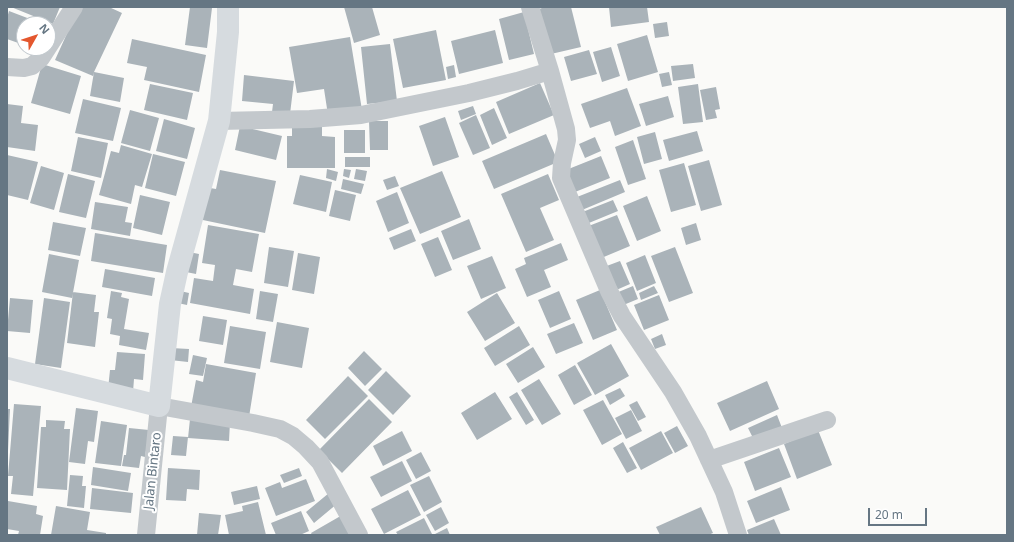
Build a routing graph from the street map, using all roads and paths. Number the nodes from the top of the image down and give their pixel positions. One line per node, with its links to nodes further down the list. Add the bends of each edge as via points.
1 (74, 7): 4 (street, via 41,58 32,66)
2 (228, 7): 6 (street)
3 (530, 7): 5 (street)
4 (7, 67)
5 (550, 71): 6 (street, via 469,93 361,115); 10 (street, via 566,129 562,178 609,291 634,336 686,412)
6 (219, 121): 8 (street, via 170,304)
7 (7, 368): 8 (street)
8 (159, 406): 11 (street, Jalan Bintaro); 12 (street, via 280,429 293,436 320,462)
9 (827, 420): 10 (street)
10 (708, 460): 13 (street, via 724,492)
11 (146, 535)
12 (359, 535)
13 (738, 535)

